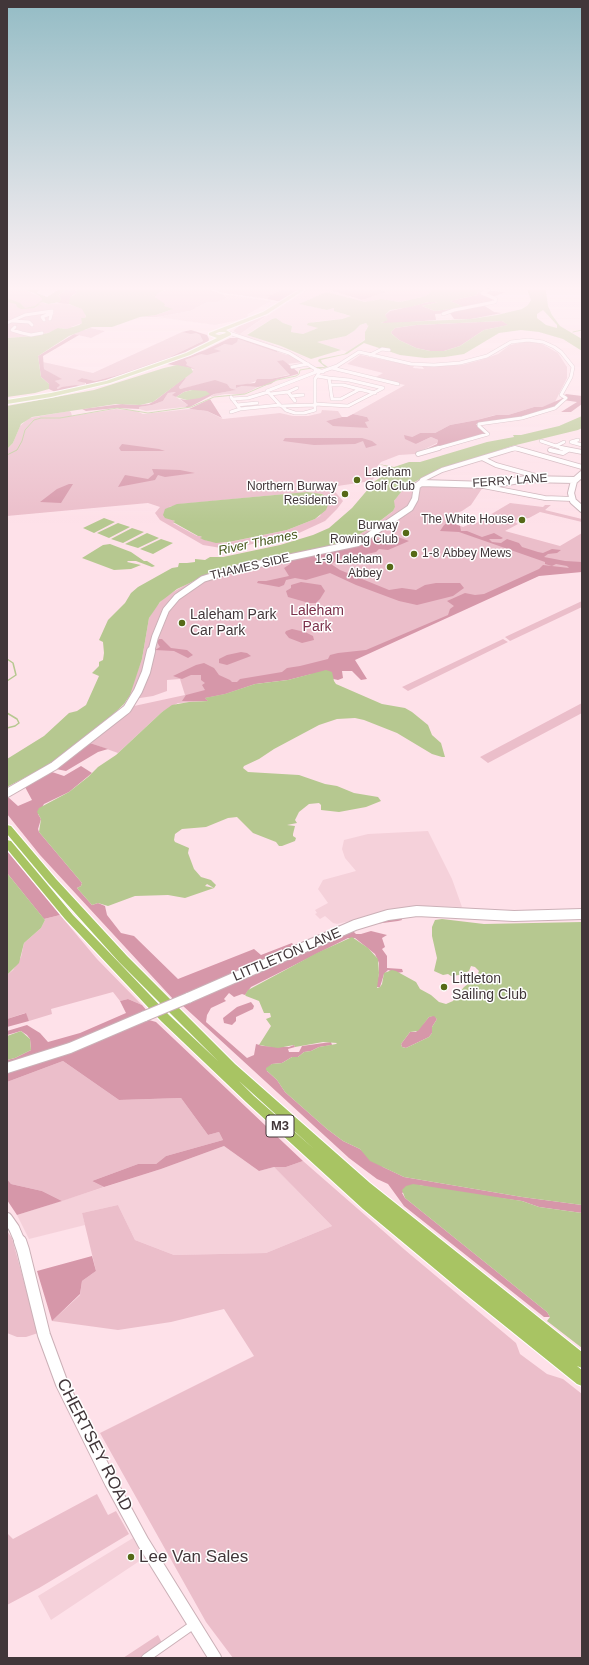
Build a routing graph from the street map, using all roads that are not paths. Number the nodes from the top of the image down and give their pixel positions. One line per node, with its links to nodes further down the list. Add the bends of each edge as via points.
1 (151, 368): 16 (main road, via 70,391)
2 (313, 368): 5 (street)
3 (331, 368): 5 (street); 7 (street)
4 (573, 368): 32 (street, via 561,395 566,398 554,408 514,419 479,424 488,434)
5 (317, 371): 6 (street); 12 (street, via 268,391); 20 (street)
6 (329, 378): 8 (street); 13 (street, via 383,388)
7 (398, 384)
8 (330, 385): 10 (street); 10 (street, via 332,399 341,399)
9 (298, 388): 11 (street)
10 (360, 389): 13 (street)
11 (288, 392): 12 (street); 15 (street)
12 (269, 393): 19 (street, via 248,398 232,398); 21 (street)
13 (374, 393): 20 (street, via 348,406)
14 (303, 395): 15 (street)
15 (291, 396): 17 (street)
16 (7, 401)
17 (296, 401)
18 (257, 402): 19 (street)
19 (237, 405): 22 (street)
20 (315, 405): 21 (street); 21 (street, via 314,411 300,413)
21 (281, 406): 22 (street)
22 (240, 410): 23 (street)
23 (231, 412)
24 (578, 440): 28 (street, via 571,442)
25 (541, 442): 27 (street)
26 (564, 442): 27 (street)
27 (556, 446): 30 (street)
28 (582, 446)
29 (550, 450): 30 (street, via 563,453)
30 (568, 450): 31 (street)
31 (582, 452)
32 (418, 454)
33 (482, 458): 34 (street, via 515,448); 36 (street, via 496,465); 38 (street, via 442,470 422,480)
34 (582, 467)
35 (582, 474): 37 (street)
36 (544, 478): 37 (street, FERRY LANE); 39 (street, FERRY LANE)
37 (575, 480): 40 (street, via 571,490)
38 (421, 483): 39 (street, FERRY LANE); 42 (street, THAMES SIDE, via 417,486 410,508 362,541 214,575 183,592 170,603 161,620 146,672 127,708 54,766)
39 (481, 485): 40 (street, via 516,494)
40 (572, 499): 41 (street)
41 (582, 510)
42 (7, 793)
43 (7, 828): 48 (highway, M3, via 123,959 231,1067 365,1187)
44 (7, 843): 49 (highway, M3, via 101,951 165,1018 245,1094 368,1205)
45 (582, 914): 46 (street, LITTLETON LANE, bridge, via 514,916 417,912 388,915 356,925 70,1048)
46 (7, 1068)
47 (7, 1218): 50 (street, CHERTSEY ROAD, via 23,1250 44,1335 62,1384 140,1537)
48 (582, 1361)
49 (582, 1379)
50 (193, 1625): 51 (street); 52 (street, CHERTSEY ROAD)
51 (146, 1658)
52 (215, 1658)

